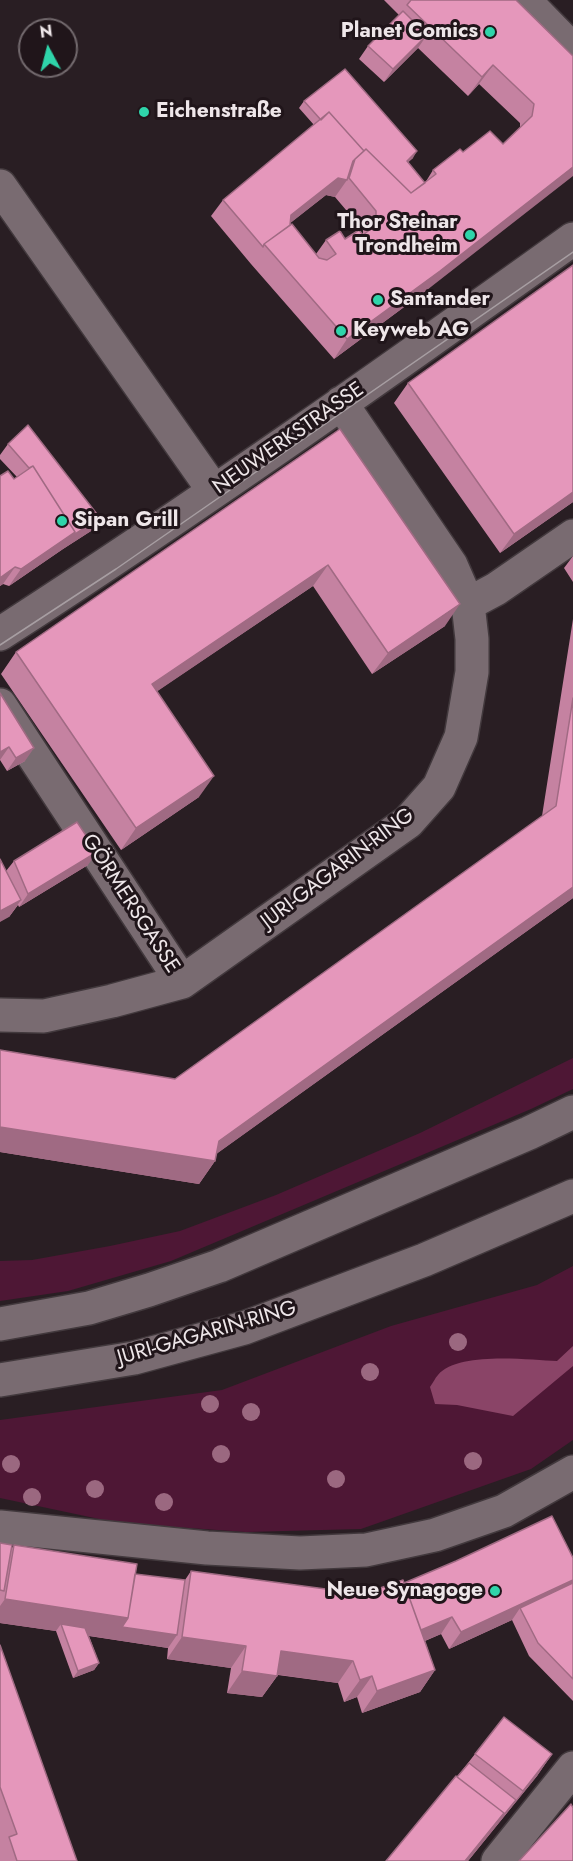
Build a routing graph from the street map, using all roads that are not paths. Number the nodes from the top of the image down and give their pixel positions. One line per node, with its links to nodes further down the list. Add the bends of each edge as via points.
1 (524, 0): 2 (street)
2 (573, 50)
3 (0, 186): 6 (street)
4 (573, 239): 5 (street, NEUWERKSTRASSE)
5 (341, 403): 6 (street, NEUWERKSTRASSE); 8 (street, JURI-GAGARIN-RING, via 451,565)
6 (214, 491): 9 (street, NEUWERKSTRASSE)
7 (573, 536): 8 (street)
8 (468, 604): 11 (street, JURI-GAGARIN-RING, via 472,672 460,737 439,787 408,822)
9 (0, 634)
10 (0, 705): 11 (street, GÖRMERSGASSE)
11 (182, 982): 12 (street, JURI-GAGARIN-RING, via 44,1016)
12 (0, 1015)
13 (573, 1112): 15 (street, via 219,1266 89,1308)
14 (573, 1196): 16 (street, JURI-GAGARIN-RING, via 424,1260 244,1328 134,1358)
15 (0, 1324)
16 (0, 1380)
17 (573, 1472): 18 (street, via 504,1511 435,1535 366,1550 300,1553 207,1548)
18 (0, 1527)
19 (573, 1768): 20 (street)
20 (562, 1803): 21 (street)
21 (498, 1861)

